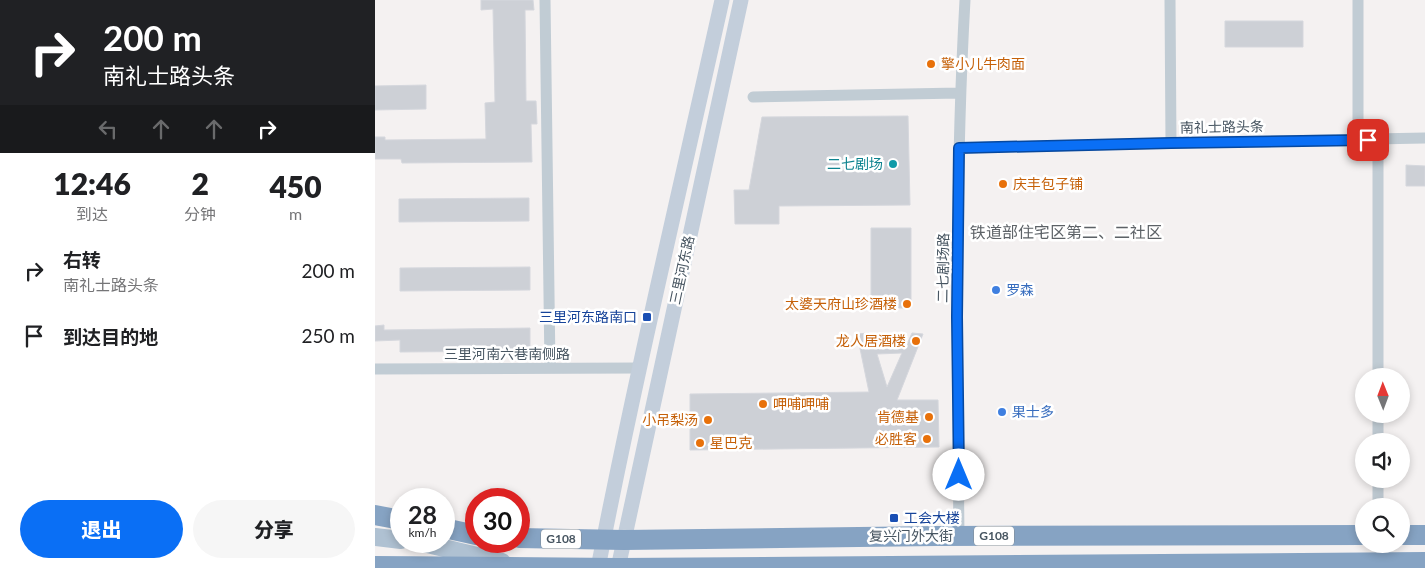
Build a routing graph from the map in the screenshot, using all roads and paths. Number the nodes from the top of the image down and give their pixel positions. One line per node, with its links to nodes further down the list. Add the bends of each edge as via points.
1 (545, 0): 14 (street)
2 (722, 0): 15 (main road, 三里河东路)
3 (741, 0): 27 (main road, 三里河东路)
4 (965, 0): 7 (street, 二七剧场路)
5 (1170, 0): 12 (street)
6 (1358, 0): 11 (street)
7 (959, 93): 8 (street); 13 (street, 二七剧场路)
8 (753, 97)
9 (1425, 138): 10 (street, 南礼士路头条)
10 (1378, 140): 11 (street, 南礼士路头条); 16 (street)
11 (1358, 141): 12 (street, 南礼士路头条)
12 (1171, 143): 13 (street, 南礼士路头条)
13 (959, 148): 23 (street, 二七剧场路)
14 (550, 368): 15 (street, 三里河南六巷南侧路); 17 (street, 三里河南六巷南侧路)
15 (640, 368): 27 (main road, 三里河东路)
16 (1378, 368)
17 (375, 369)
18 (375, 515): 19 (highway)
19 (390, 518)
20 (1355, 535): 23 (highway, 复兴门外大街 / G108)
21 (1410, 535): 22 (highway)
22 (1425, 535)
23 (959, 536): 27 (highway, 复兴门外大街 / G108)
24 (375, 537): 26 (main road)
25 (530, 538): 27 (highway, 复兴门外大街 / G108)
26 (390, 539)
27 (614, 539): 33 (main road); 34 (main road)
28 (455, 551): 32 (main road)
29 (1425, 562): 31 (highway, 复兴门外大街 / G108)
30 (375, 566): 32 (highway, 复兴门外大街 / G108)
31 (959, 566): 34 (highway, 复兴门外大街 / G108)
32 (522, 567): 33 (highway, 复兴门外大街 / G108)
33 (598, 568): 34 (highway, 复兴门外大街 / G108)
34 (618, 568)

